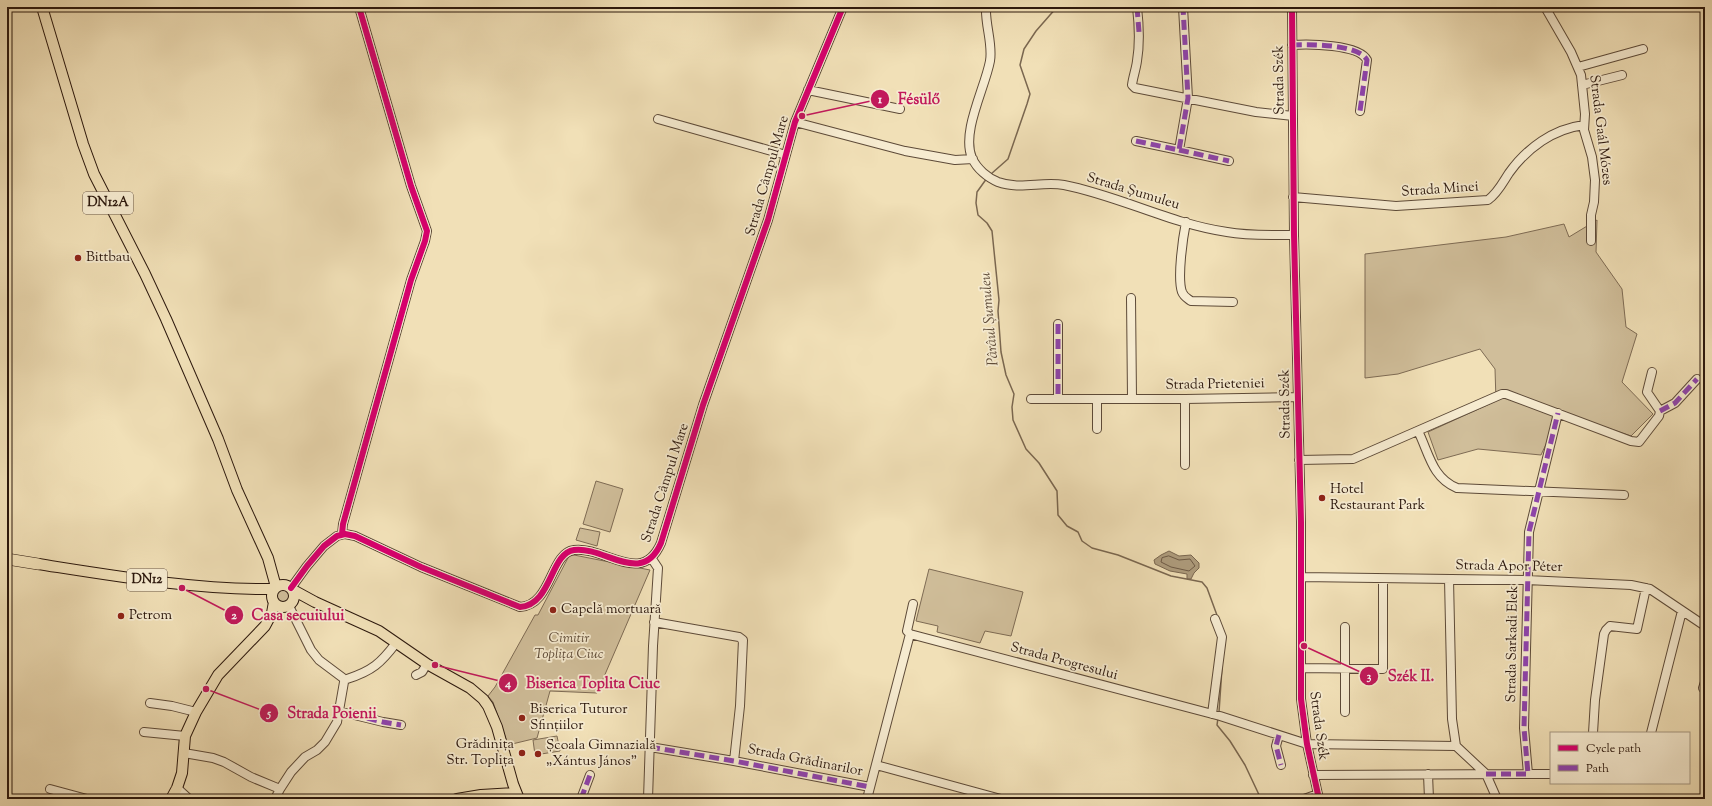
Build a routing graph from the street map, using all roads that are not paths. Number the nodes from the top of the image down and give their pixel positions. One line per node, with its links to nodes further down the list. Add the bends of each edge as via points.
1 (42, 7): 59 (main road, DN12A, via 94,174 166,319)
2 (359, 7): 50 (street, via 427,231 411,280)
3 (843, 7): 14 (street, Strada Câmpul Mare)
4 (986, 7): 25 (street, via 990,61 970,136)
5 (1137, 7): 15 (street, via 1139,43 1132,85 1139,90)
6 (1183, 7): 15 (street)
7 (1292, 7): 9 (street, Strada Szék)
8 (1545, 7): 11 (street, Strada Gaál Mózes)
9 (1292, 44): 17 (street, via 1316,44 1356,51 1365,56 1368,60); 18 (street, Strada Szék)
10 (1643, 49): 11 (street)
11 (1578, 67): 13 (street, Strada Gaál Mózes)
12 (1622, 75): 13 (street)
13 (1582, 85): 21 (street, Strada Gaál Mózes)
14 (808, 90): 16 (street); 20 (street, Strada Câmpul Mare)
15 (1188, 98): 18 (street, via 1256,112); 23 (street)
16 (900, 109)
17 (1360, 111)
18 (1293, 116): 27 (street, Strada Szék)
19 (658, 119): 24 (street)
20 (795, 122): 24 (street, Strada Câmpul Mare); 25 (street, via 905,151 955,160)
21 (1584, 125): 27 (street, Strada Minei, via 1559,130 1543,140 1518,162 1497,192 1488,200 1396,206); 30 (street, Strada Gaál Mózes, via 1595,180)
22 (1136, 141): 23 (street)
23 (1179, 150): 26 (street)
24 (786, 155): 52 (street, Strada Câmpul Mare, via 766,227 704,405 661,543)
25 (973, 160): 28 (street, Strada Șumuleu, via 989,177 1000,183 1020,186 1063,185)
26 (1229, 161)
27 (1293, 198): 29 (street, Strada Szék)
28 (1186, 222): 29 (street, Strada Șumuleu, via 1227,232); 32 (street, via 1182,292 1191,301)
29 (1294, 235): 36 (street, Strada Szék)
30 (1591, 241)
31 (1131, 298): 38 (street)
32 (1233, 302)
33 (1058, 324): 37 (street)
34 (1652, 372): 42 (street, via 1647,392)
35 (1697, 379): 42 (street, via 1675,403)
36 (1298, 397): 41 (street, Strada Prieteniei); 46 (street, Strada Szék)
37 (1058, 398): 39 (street, Strada Prieteniei); 40 (street, Strada Prieteniei)
38 (1132, 398): 40 (street, Strada Prieteniei); 41 (street, Strada Prieteniei)
39 (1031, 399)
40 (1097, 399): 44 (street)
41 (1185, 399): 47 (street)
42 (1660, 411): 43 (street, via 1639,442)
43 (1558, 413): 45 (street, via 1502,394); 48 (street, Strada Sarkadi Elek)
44 (1097, 429)
45 (1418, 431): 46 (street, via 1353,459); 48 (street, via 1440,478 1448,485 1467,490)
46 (1299, 460): 54 (street, Strada Szék)
47 (1185, 465)
48 (1538, 493): 49 (street); 57 (street, Strada Sarkadi Elek, via 1529,532)
49 (1624, 495)
50 (342, 534): 52 (street, Strada Câmpul Mare, via 355,536 427,570 520,608 530,605 539,598 568,552 585,550 633,564); 59 (street, via 324,546)
51 (7, 558): 53 (highway, DN12)
52 (652, 558): 65 (street, Strada Câmpul Mare, via 658,568)
53 (38, 564): 59 (main road, DN12, via 135,578)
54 (1301, 577): 55 (street, Strada Apor Péter); 71 (street, Strada Szék)
55 (1383, 579): 56 (street, Strada Apor Péter); 72 (street, via 1383,669)
56 (1449, 579): 57 (street, Strada Apor Péter); 87 (street, via 1452,718)
57 (1527, 580): 58 (street, Strada Apor Péter, via 1606,583); 95 (street, Strada Sarkadi Elek, via 1524,728)
58 (1646, 588): 63 (street, Strada Apor Péter); 82 (street, via 1637,629 1610,626 1604,634)
59 (281, 591): 60 (main road, DN12); 61 (main road, via 294,593); 61 (main road, DN12, via 282,607); 77 (main road, via 265,626 218,675)
60 (315, 602): 61 (main road, DN12, via 303,600); 69 (main road, DN12, via 372,628)
61 (291, 603): 74 (street, via 311,650 319,660)
62 (913, 604): 68 (street, via 907,631)
63 (1682, 611): 66 (street, Strada Apor Péter); 83 (street)
64 (1215, 618): 79 (street, via 1222,637)
65 (654, 622): 88 (street, Strada Câmpul Mare); 90 (street, Strada Grădinarilor, via 742,638 740,706)
66 (1705, 626)
67 (1344, 627): 72 (street)
68 (910, 634): 79 (street, Strada Progresului); 91 (street)
69 (396, 643): 70 (main road, DN12); 74 (street, via 375,667)
70 (427, 664): 73 (street, via 422,672); 103 (main road, DN12, via 470,688 486,703 497,727)
71 (1301, 668): 72 (street); 86 (street, Strada Szék, via 1301,704)
72 (1345, 669): 78 (street)
73 (416, 675)
74 (345, 680): 76 (street)
75 (150, 703): 77 (street)
76 (338, 711): 80 (street); 102 (street, via 337,722 325,742 305,757)
77 (196, 712): 85 (main road)
78 (1345, 712)
79 (1216, 715): 84 (street, Strada Progresului)
80 (401, 725)
81 (144, 732): 85 (street)
82 (1593, 732)
83 (1651, 732)
84 (1279, 735): 86 (street, Strada Progresului); 92 (street, via 1276,746)
85 (185, 736): 89 (main road)
86 (1307, 744): 87 (street, Strada Progresului); 98 (street, Strada Szék)
87 (1456, 746): 94 (street)
88 (650, 747): 90 (street, Strada Grădinarilor); 111 (street, Strada Câmpul Mare)
89 (184, 753): 100 (main road); 102 (street, via 224,762)
90 (734, 761): 99 (street, Strada Grădinarilor)
91 (876, 765): 99 (street); 113 (street)
92 (1281, 765)
93 (1428, 774): 94 (street); 98 (street); 115 (street)
94 (1486, 774): 95 (street); 116 (street)
95 (1528, 774): 96 (street)
96 (1550, 774)
97 (590, 775): 110 (street)
98 (1313, 775): 104 (street, Strada Szék)
99 (870, 787): 112 (street)
100 (177, 788): 106 (main road); 107 (street)
101 (50, 789): 105 (street)
102 (280, 789): 108 (street)
103 (518, 796): 109 (main road, via 481,795)
104 (1318, 796): 114 (street)
105 (87, 799)
106 (171, 799)
107 (189, 799)
108 (275, 799)
109 (457, 799)
110 (581, 799)
111 (648, 799)
112 (867, 799)
113 (1001, 799)
114 (1304, 799)
115 (1428, 799)
116 (1497, 799)

